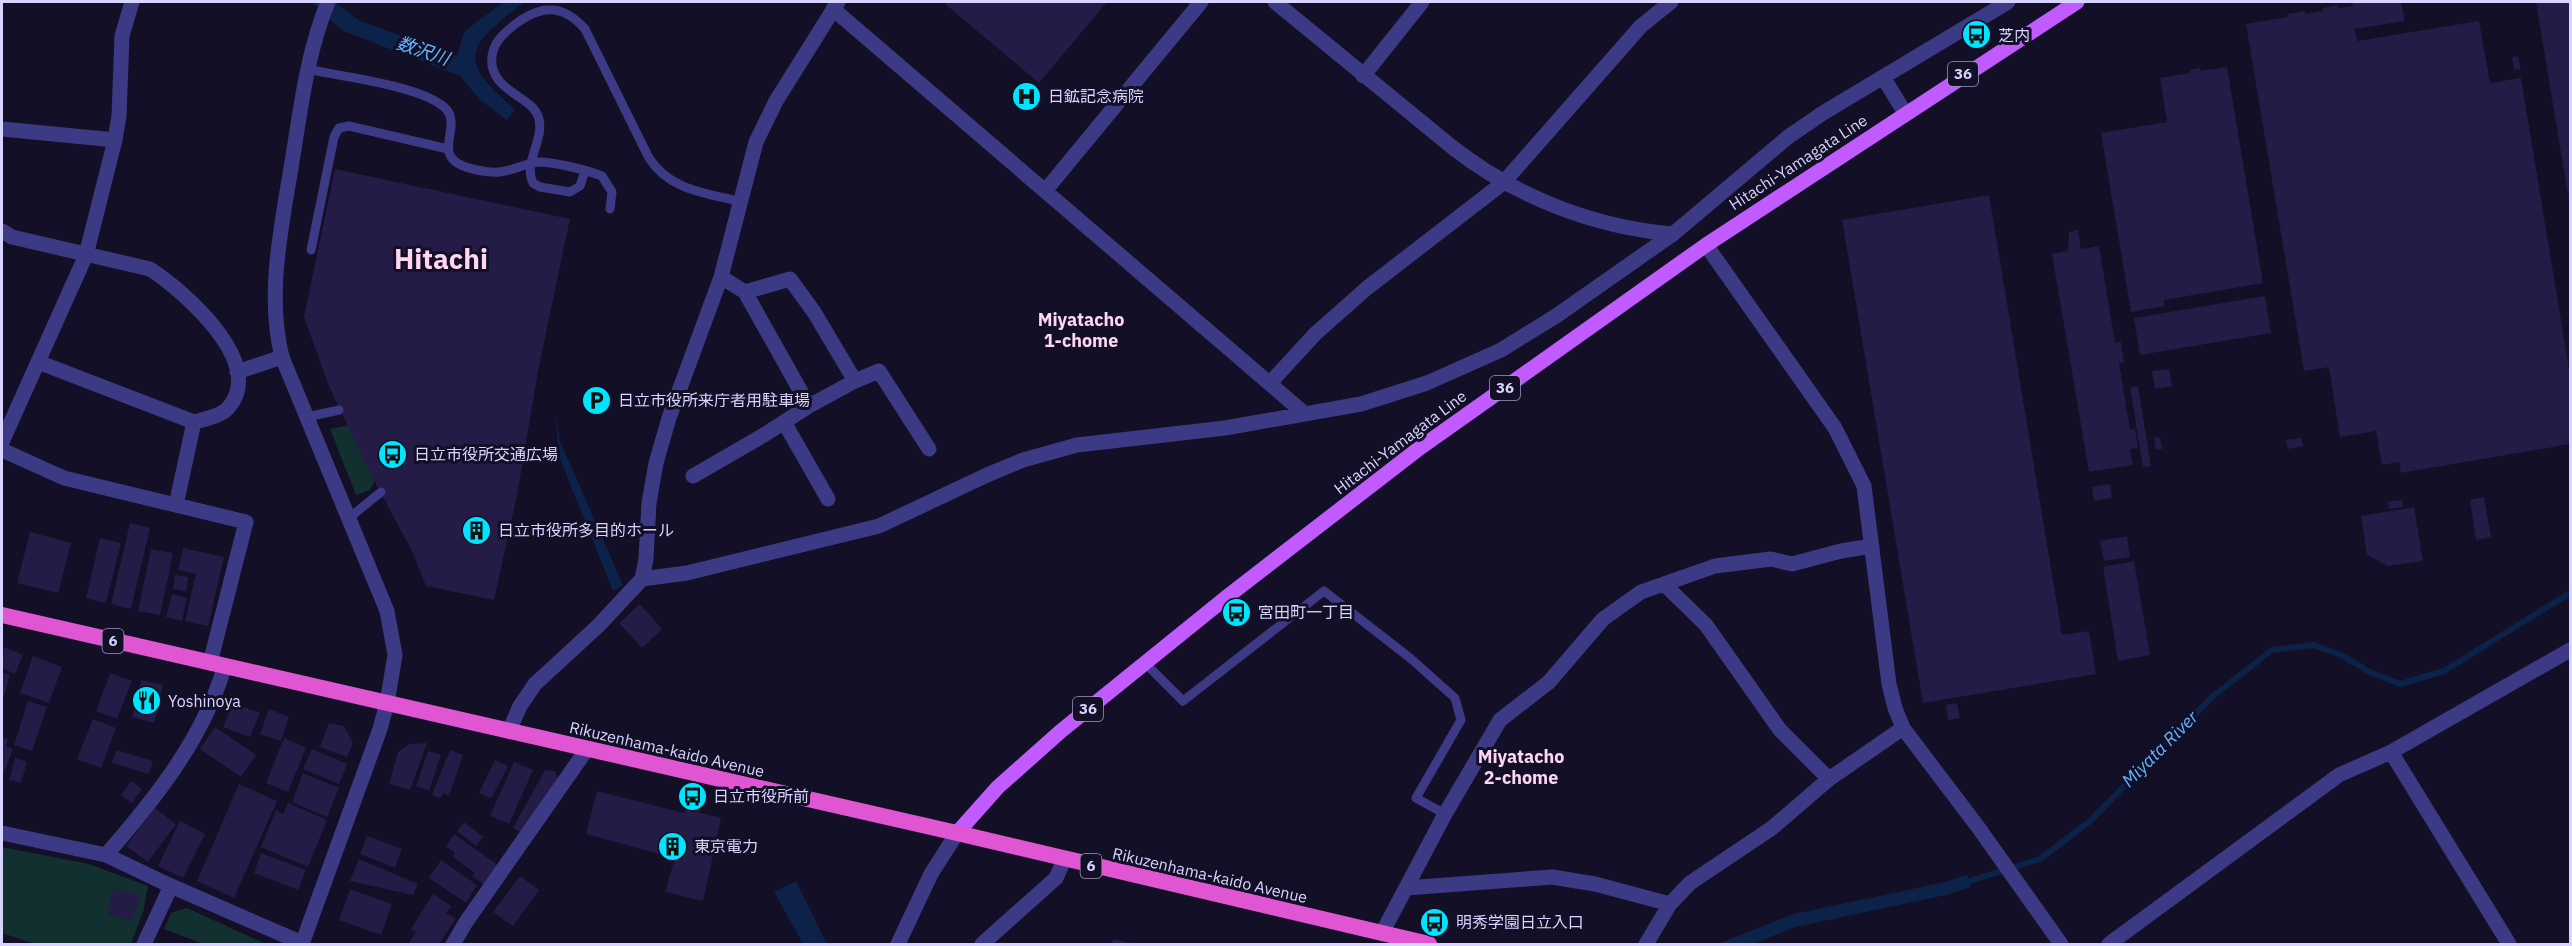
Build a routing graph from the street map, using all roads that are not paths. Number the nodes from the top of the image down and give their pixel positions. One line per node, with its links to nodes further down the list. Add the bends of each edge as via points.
1 (132, 2): 15 (street, via 122,36)
2 (328, 2): 10 (street, via 317,26)
3 (1201, 2): 20 (street)
4 (1275, 2): 11 (street)
5 (1422, 2): 11 (street)
6 (1671, 2): 19 (street, via 1641,26)
7 (2008, 2): 12 (street)
8 (2077, 2): 13 (main road, Hitachi-Yamagata Line / 36)
9 (835, 5): 20 (street); 21 (street, via 776,101 756,142)
10 (307, 69): 16 (lane, via 407,90 435,102 448,110 452,121); 30 (street, via 278,266 276,321)
11 (1363, 76): 19 (street, via 1477,167)
12 (1883, 77): 13 (street); 24 (street, via 1788,137)
13 (1905, 113): 25 (main road, Hitachi-Yamagata Line / 36)
14 (2, 129): 15 (street)
15 (115, 140): 27 (street)
16 (448, 149): 17 (lane, via 459,164 491,172); 26 (lane, via 349,126 339,128)
17 (532, 163): 18 (lane); 18 (lane, via 532,183 566,193 580,186); 21 (lane, via 539,117 498,79 493,53 500,37 528,15 557,10 585,29 649,158 662,176 678,186)
18 (585, 171): 22 (lane, via 602,176 609,184)
19 (1503, 183): 24 (street, via 1610,225); 34 (street, via 1367,288 1315,334)
20 (1045, 191): 34 (street)
21 (742, 202): 28 (street)
22 (610, 209)
23 (2, 231): 27 (street, via 12,237)
24 (1673, 234): 37 (street, via 1501,350 1427,384 1361,404)
25 (1706, 245): 49 (street, via 1835,428 1864,486); 54 (main road, Hitachi-Yamagata Line / 36, via 1417,450)
26 (312, 250)
27 (86, 255): 31 (street); 32 (street, via 150,269 167,280 218,330)
28 (721, 277): 29 (street); 50 (street, via 656,463)
29 (745, 292): 33 (street, via 790,279); 35 (street)
30 (282, 357): 32 (street); 38 (street)
31 (38, 362): 39 (street); 41 (street)
32 (237, 372): 39 (street, via 237,395 227,410)
33 (855, 381): 35 (street); 42 (street, via 879,371)
34 (1270, 383): 37 (street)
35 (809, 406): 40 (street)
36 (339, 410): 38 (lane)
37 (1305, 414): 50 (street, via 1053,450 987,475 879,526 687,573)
38 (307, 417): 48 (street)
39 (194, 422): 47 (street)
40 (784, 422): 44 (street); 46 (street)
41 (2, 442)
42 (929, 449)
43 (2, 450): 47 (street, via 64,478)
44 (693, 476)
45 (381, 492): 48 (lane)
46 (828, 499)
47 (176, 505): 55 (street, via 246,522)
48 (349, 518): 56 (street, via 380,592 393,639 395,655)
49 (1872, 546): 51 (street, via 1792,564 1771,560 1715,566); 57 (street, via 1889,684)
50 (642, 579): 58 (street, via 535,684)
51 (1664, 584): 61 (street, via 1706,625 1780,730); 62 (street, via 1641,592 1603,619 1548,682 1500,720)
52 (2, 615): 55 (highway, Rikuzenhama-kaido Avenue / 6)
53 (2571, 650): 60 (street)
54 (1145, 663): 62 (lane, via 1183,701 1324,591 1455,698 1461,720 1416,798); 64 (main road, Hitachi-Yamagata Line / 36, via 998,787)
55 (217, 665): 56 (highway, Rikuzenhama-kaido Avenue / 6); 65 (street, via 218,690 204,719 148,807)
56 (387, 704): 58 (highway, Rikuzenhama-kaido Avenue / 6); 71 (street)
57 (1903, 728): 61 (street); 78 (street)
58 (509, 731): 59 (highway, Rikuzenhama-kaido Avenue / 6)
59 (587, 749): 64 (highway, Rikuzenhama-kaido Avenue / 6); 73 (street)
60 (2391, 752): 79 (street, via 2339,775); 80 (street)
61 (1829, 779): 69 (street, via 1772,828 1690,883)
62 (1445, 814): 68 (street)
63 (2, 833): 65 (street)
64 (957, 833): 66 (highway, Rikuzenhama-kaido Avenue / 6); 74 (street, via 931,874)
65 (106, 855): 67 (street)
66 (1064, 860): 70 (highway, Rikuzenhama-kaido Avenue / 6); 75 (street, via 1056,878)
67 (171, 886): 71 (street); 72 (street)
68 (1406, 888): 69 (street, via 1552,877); 70 (street)
69 (1670, 904): 77 (street)
70 (1383, 933): 76 (highway, Rikuzenhama-kaido Avenue / 6)
71 (303, 944)
72 (144, 945)
73 (453, 945)
74 (898, 945)
75 (982, 945)
76 (1429, 945)
77 (1646, 945)
78 (2061, 945)
79 (2109, 945)
80 (2509, 945)

